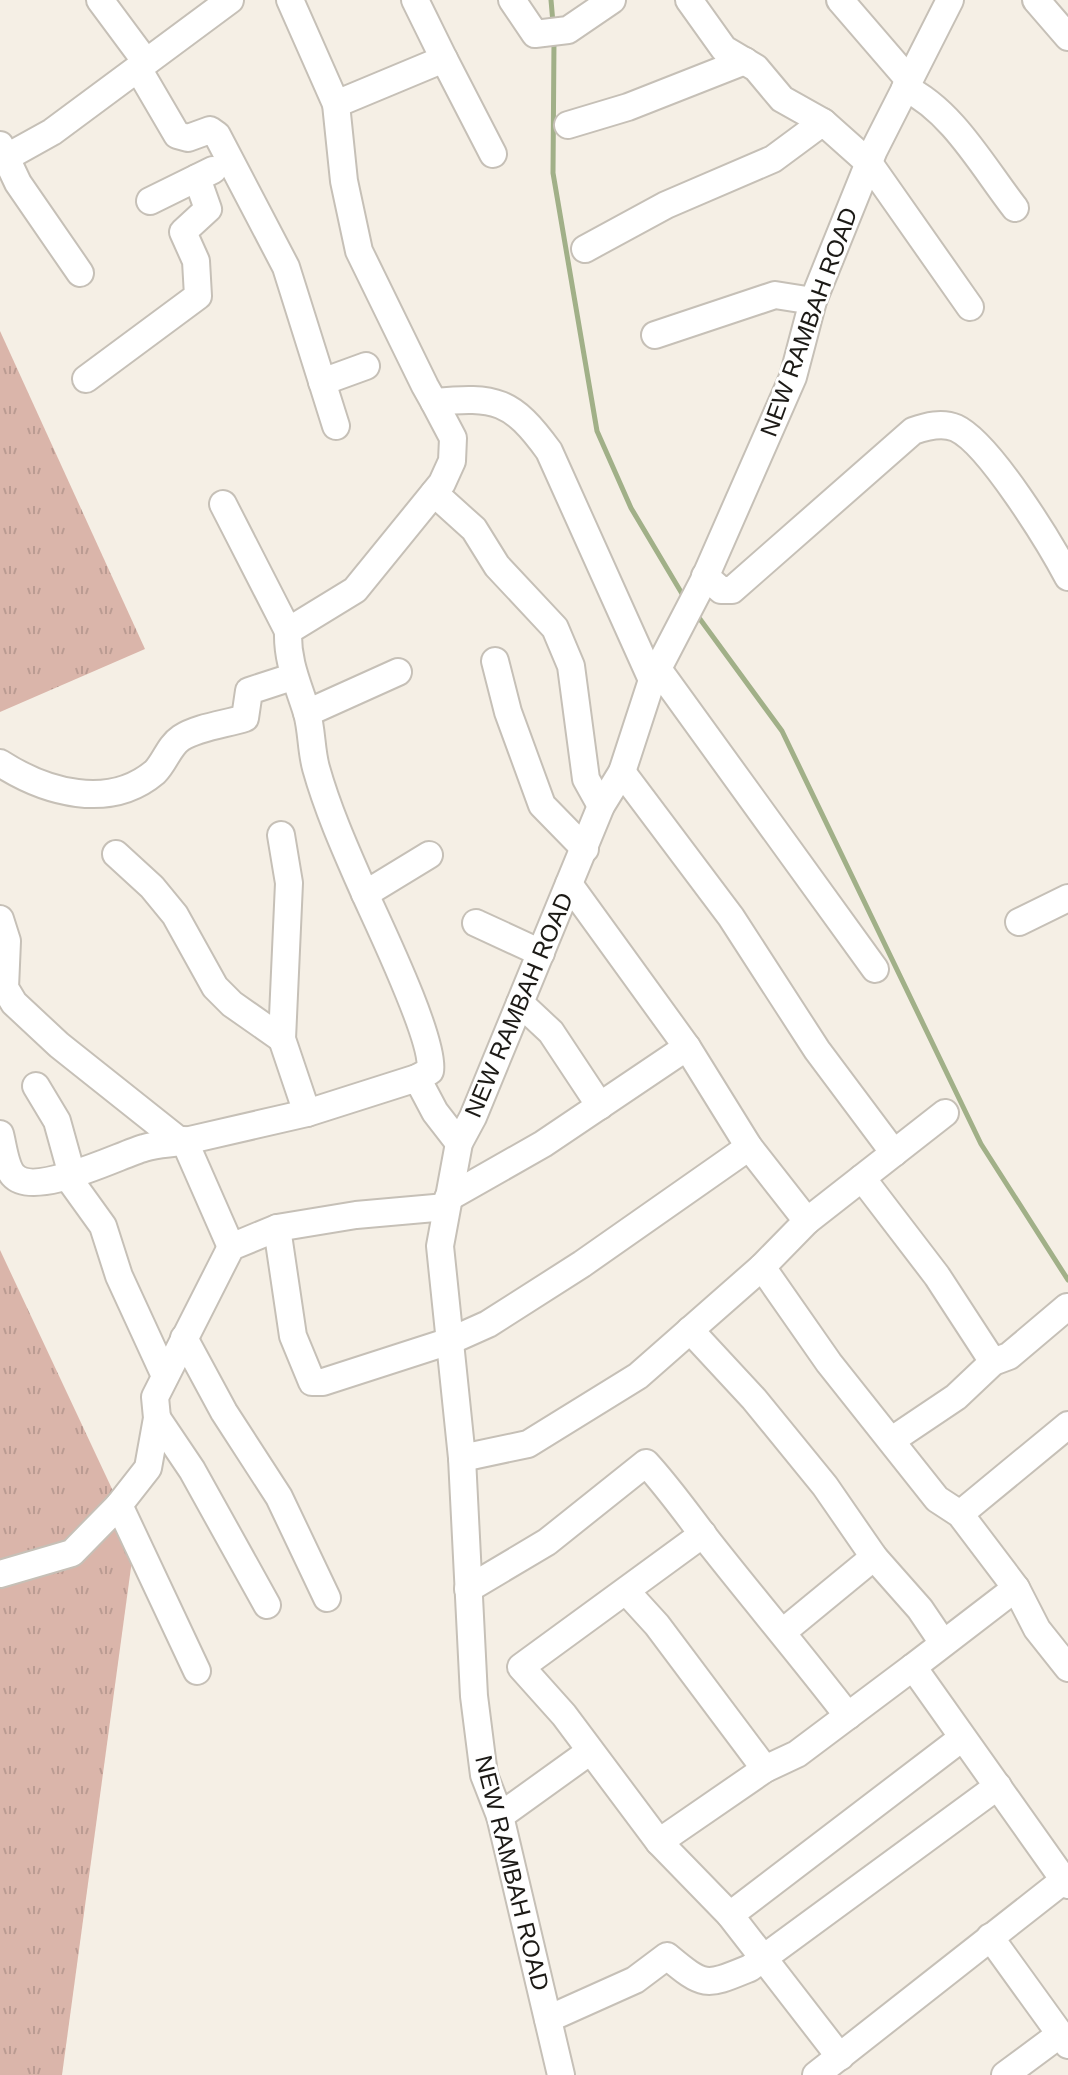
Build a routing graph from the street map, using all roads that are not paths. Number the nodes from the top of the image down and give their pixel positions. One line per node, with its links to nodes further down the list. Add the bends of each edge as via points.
1 (230, 0): 14 (street)
2 (290, 0): 16 (street)
3 (415, 0): 12 (street)
4 (512, 0): 5 (street, via 535,34 558,32)
5 (612, 0)
6 (689, 0): 13 (street, via 724,49)
7 (840, 0): 15 (street)
8 (950, 0): 15 (street, NEW RAMBAH ROAD)
9 (1036, 0): 11 (street)
10 (107, 4): 14 (street)
11 (1068, 37)
12 (444, 59): 16 (street); 19 (street)
13 (745, 61): 17 (street, via 782,99); 18 (street)
14 (142, 66): 20 (street, via 52,132); 21 (street, via 177,135 214,132)
15 (907, 84): 22 (street, NEW RAMBAH ROAD); 25 (street, via 942,114)
16 (336, 104): 34 (street, via 359,251)
17 (823, 122): 22 (street); 26 (street, via 773,159 677,200)
18 (568, 125)
19 (493, 154)
20 (1, 155): 27 (street)
21 (230, 162): 23 (street); 33 (street, via 286,267)
22 (869, 163): 28 (street, NEW RAMBAH ROAD); 29 (street)
23 (197, 178): 24 (street); 32 (street, via 208,209 183,232 196,261 198,296)
24 (150, 201)
25 (1015, 208)
26 (585, 249)
27 (80, 273)
28 (813, 301): 30 (street, via 775,295); 39 (street, NEW RAMBAH ROAD, via 793,377)
29 (970, 307)
30 (655, 335)
31 (366, 366): 33 (street)
32 (86, 379)
33 (322, 382): 35 (street)
34 (434, 402): 36 (street, via 453,438 449,471); 42 (street, via 479,398 511,409 535,432)
35 (336, 426)
36 (434, 493): 40 (street, via 355,590); 48 (street, via 474,529 497,566 555,628 571,666 586,779)
37 (223, 504): 40 (street)
38 (1068, 577): 39 (street, via 974,440 954,427 932,425 913,431 732,590 721,590)
39 (704, 579): 42 (street, NEW RAMBAH ROAD)
40 (288, 631): 44 (street)
41 (495, 661): 50 (street, via 542,805)
42 (660, 667): 47 (street, NEW RAMBAH ROAD); 60 (street)
43 (398, 672): 45 (street)
44 (292, 677): 45 (street); 46 (street, via 249,691 245,718 184,736 152,774 115,792 56,790)
45 (307, 713): 54 (street, via 315,766)
46 (0, 763)
47 (622, 772): 48 (street, NEW RAMBAH ROAD); 73 (street, via 731,917 817,1050)
48 (601, 806): 50 (street, NEW RAMBAH ROAD)
49 (281, 835): 62 (street, via 289,883)
50 (585, 849): 53 (street, NEW RAMBAH ROAD)
51 (116, 854): 62 (street, via 175,915 215,987)
52 (429, 855): 54 (street)
53 (569, 884): 59 (street, NEW RAMBAH ROAD); 63 (street)
54 (365, 894): 64 (street, via 430,1053 430,1071)
55 (1068, 898): 57 (street)
56 (0, 919): 70 (street, via 7,941 5,988 14,1003 59,1045)
57 (1019, 922)
58 (476, 923): 59 (street)
59 (541, 953): 61 (street, NEW RAMBAH ROAD)
60 (875, 969)
61 (520, 1003): 66 (street, via 551,1032); 71 (street, NEW RAMBAH ROAD)
62 (282, 1039): 67 (street)
63 (687, 1047): 66 (street); 72 (street)
64 (417, 1078): 67 (street); 71 (street)
65 (36, 1086): 74 (street, via 57,1121)
66 (600, 1106): 76 (street)
67 (307, 1113): 70 (street)
68 (945, 1113): 73 (street)
69 (0, 1134): 74 (street, via 14,1177 43,1181)
70 (183, 1141): 74 (street, via 147,1147); 79 (street)
71 (459, 1143): 76 (street, NEW RAMBAH ROAD)
72 (749, 1147): 77 (street); 84 (street, via 582,1264 488,1324)
73 (894, 1153): 75 (street)
74 (70, 1175): 86 (street, via 103,1226 119,1276)
75 (862, 1178): 77 (street); 85 (street, via 937,1276)
76 (447, 1202): 78 (street); 84 (street, NEW RAMBAH ROAD, via 440,1246)
77 (807, 1221): 80 (street)
78 (277, 1228): 79 (street); 84 (street, via 293,1336 312,1382)
79 (231, 1247): 83 (street)
80 (762, 1267): 82 (street); 89 (street, via 829,1363)
81 (1067, 1307): 85 (street, via 1009,1356)
82 (690, 1330): 90 (street, via 638,1376 528,1444); 94 (street, via 825,1486)
83 (184, 1338): 86 (street); 99 (street, via 279,1497)
84 (450, 1341): 90 (street, NEW RAMBAH ROAD)
85 (993, 1362): 89 (street, via 956,1397)
86 (165, 1376): 87 (street, via 155,1397)
87 (157, 1418): 91 (street, via 148,1468); 100 (street)
88 (1063, 1439): 92 (street)
89 (892, 1440): 92 (street, via 937,1499)
90 (462, 1458): 97 (street, NEW RAMBAH ROAD)
91 (119, 1505): 95 (street, via 72,1553); 105 (street)
92 (960, 1514): 96 (street)
93 (703, 1534): 97 (street, via 646,1463 547,1542); 98 (street); 101 (street)
94 (874, 1557): 101 (street); 102 (street)
95 (0, 1574)
96 (1016, 1588): 102 (street); 104 (street, via 1037,1629)
97 (468, 1589): 111 (street, NEW RAMBAH ROAD, via 484,1775)
98 (626, 1591): 108 (street, via 521,1667); 109 (street)
99 (327, 1598)
100 (267, 1605)
101 (784, 1631): 106 (street)
102 (943, 1643): 103 (street)
103 (913, 1667): 106 (street); 107 (street)
104 (1068, 1668)
105 (197, 1671)
106 (848, 1716): 109 (street, via 797,1754)
107 (962, 1738): 110 (street); 114 (street)
108 (589, 1752): 111 (street); 112 (street)
109 (765, 1769): 112 (street)
110 (998, 1786): 113 (street); 116 (street)
111 (500, 1816): 117 (street, NEW RAMBAH ROAD)
112 (659, 1842): 114 (street)
113 (1066, 1882): 115 (street)
114 (730, 1915): 116 (street)
115 (990, 1937): 118 (street); 119 (street)
116 (764, 1957): 117 (street, via 713,1983 667,1956 635,1980); 119 (street)
117 (548, 2019): 120 (street, NEW RAMBAH ROAD)
118 (1061, 2028): 122 (street)
119 (840, 2057): 121 (street)
120 (561, 2075)
121 (816, 2075)
122 (1005, 2075)

